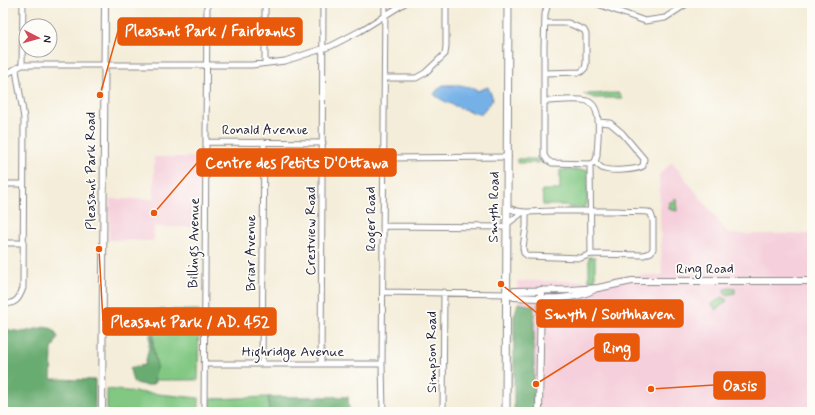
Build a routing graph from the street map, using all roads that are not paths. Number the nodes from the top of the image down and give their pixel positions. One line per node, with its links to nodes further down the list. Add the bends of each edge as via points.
1 (22, 3): 17 (street)
2 (105, 3): 18 (street, Pleasant Park Road)
3 (207, 3): 19 (street, Billings Avenue)
4 (265, 3): 16 (street)
5 (323, 3): 15 (street, Crestview Road)
6 (385, 3): 13 (street, Roger Road)
7 (404, 3): 13 (street)
8 (446, 3): 23 (street, via 444,54 425,73 416,78)
9 (508, 3): 29 (main road, Smyth Road)
10 (548, 3): 14 (street)
11 (595, 3): 12 (street, via 645,21 665,18)
12 (688, 3)
13 (385, 15): 15 (street, via 360,31); 23 (street, Roger Road)
14 (545, 23): 21 (street); 21 (street, via 568,23 584,30 586,64 583,71 577,73)
15 (323, 48): 16 (street, via 285,61); 28 (street, Crestview Road)
16 (265, 63): 19 (street)
17 (22, 65): 18 (street); 20 (street)
18 (104, 65): 19 (street); 54 (street, Pleasant Park Road)
19 (206, 65): 26 (street, Billings Avenue)
20 (16, 69): 22 (street); 33 (street, via 24,119)
21 (544, 73): 24 (street)
22 (3, 76)
23 (385, 78): 30 (street, Roger Road)
24 (544, 101): 25 (street, via 588,101 597,110); 31 (street, via 544,156 547,160 552,163)
25 (598, 122): 31 (street, via 597,156); 31 (street, via 610,123 622,133 644,163 638,169 606,169)
26 (206, 142): 27 (street, Ronald Avenue); 50 (street, Billings Avenue)
27 (264, 142): 28 (street, Ronald Avenue); 51 (street, Briar Avenue)
28 (323, 143): 52 (street, Crestview Road)
29 (508, 157): 30 (street); 34 (main road, Smyth Road)
30 (384, 158): 38 (street, Roger Road)
31 (593, 163): 35 (street)
32 (3, 184): 33 (street)
33 (23, 184): 40 (street)
34 (507, 207): 36 (street); 37 (main road, Smyth Road)
35 (590, 211): 36 (street); 41 (street); 41 (street, via 644,212 651,214 653,220 653,246 648,254)
36 (525, 212): 37 (street); 41 (street, via 523,248 528,256 581,258)
37 (507, 225): 38 (street); 47 (main road, Smyth Road)
38 (383, 226): 45 (street, Roger Road)
39 (3, 243): 40 (street)
40 (23, 243): 49 (street, via 23,288 19,298 10,304)
41 (591, 254)
42 (812, 282): 43 (street, Ring Road, via 632,281)
43 (598, 288): 44 (street, Ring Road); 48 (street, Ring Road, via 572,297)
44 (541, 290): 47 (street, Ring Road, via 514,291); 48 (street)
45 (383, 292): 46 (street); 53 (street, Roger Road)
46 (444, 292): 47 (street); 57 (street, Simpson Road)
47 (507, 294): 48 (street, Ring Road, via 514,297); 58 (main road, Smyth Road)
48 (540, 298): 59 (street)
49 (3, 304)
50 (205, 364): 51 (street, Highridge Avenue); 55 (street, Billings Avenue)
51 (262, 364): 52 (street, Highridge Avenue)
52 (322, 364): 53 (street, Highridge Avenue)
53 (382, 364): 56 (street, Roger Road)
54 (102, 412)
55 (204, 412)
56 (383, 412)
57 (443, 412)
58 (506, 412)
59 (539, 412)

